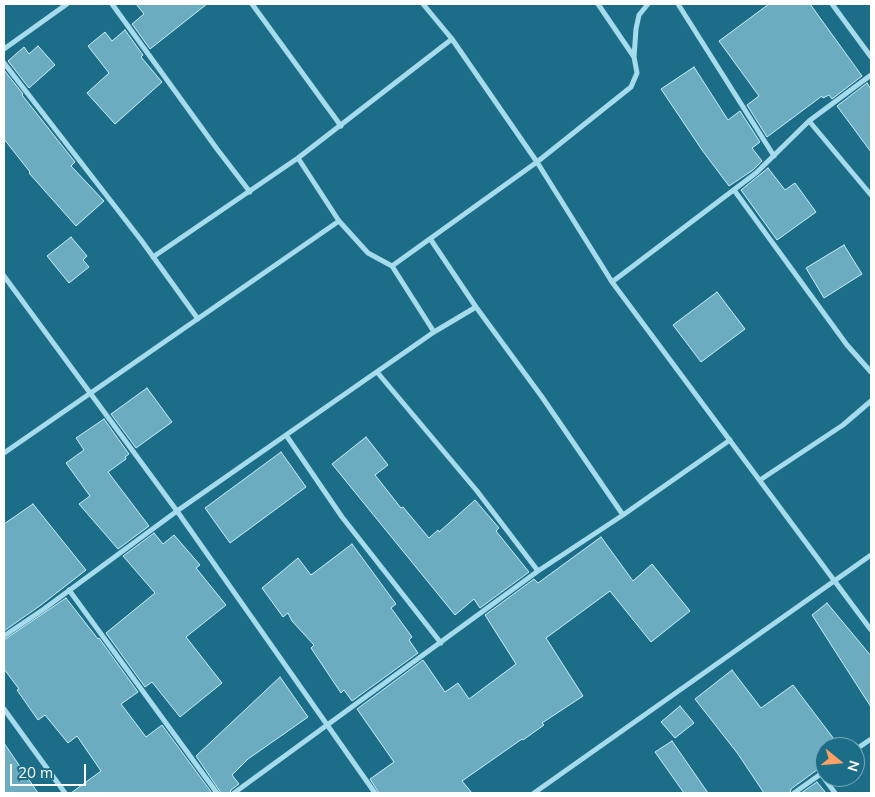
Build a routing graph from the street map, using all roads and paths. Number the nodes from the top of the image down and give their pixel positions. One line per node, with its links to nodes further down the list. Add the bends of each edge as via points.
1 (67, 4): 10 (street)
2 (112, 4): 21 (street)
3 (252, 4): 16 (street)
4 (423, 4): 9 (street)
5 (598, 4): 11 (street)
6 (648, 4): 11 (street, via 639,15)
7 (678, 4): 17 (street)
8 (832, 4): 12 (street)
9 (452, 39): 16 (street); 19 (street)
10 (4, 49)
11 (634, 57): 19 (street, via 637,73 631,87)
12 (871, 57)
13 (4, 64): 25 (street)
14 (871, 75): 15 (street)
15 (809, 121): 17 (street); 22 (street)
16 (340, 126): 18 (street)
17 (774, 156): 20 (street)
18 (298, 158): 21 (street); 23 (street)
19 (537, 162): 24 (street); 28 (street)
20 (734, 190): 28 (street); 33 (street, via 847,345)
21 (250, 192): 25 (street)
22 (871, 195)
23 (339, 221): 26 (street, via 368,253); 30 (street)
24 (431, 240): 26 (street); 29 (street)
25 (153, 257): 30 (street)
26 (392, 266): 31 (street)
27 (4, 276): 34 (street)
28 (612, 282): 37 (street)
29 (476, 307): 31 (street); 41 (street)
30 (198, 319): 34 (street)
31 (434, 332): 32 (street)
32 (376, 372): 36 (street); 43 (street)
33 (871, 372)
34 (90, 393): 38 (street); 40 (street)
35 (871, 401): 39 (street, via 843,425)
36 (286, 435): 40 (street); 48 (street, via 342,517)
37 (730, 440): 39 (street); 41 (street)
38 (4, 453)
39 (760, 480): 44 (street)
40 (177, 511): 45 (street); 50 (street)
41 (623, 515): 43 (street)
42 (871, 555): 44 (street)
43 (538, 571): 48 (street)
44 (836, 581): 46 (street); 56 (street)
45 (69, 590): 47 (street); 53 (street)
46 (871, 630)
47 (4, 636)
48 (441, 643): 50 (street)
49 (4, 709): 52 (street)
50 (327, 726): 54 (street); 55 (street)
51 (815, 778): 57 (street)
52 (65, 793)
53 (217, 793)
54 (234, 793)
55 (376, 793)
56 (534, 793)
57 (794, 793)

